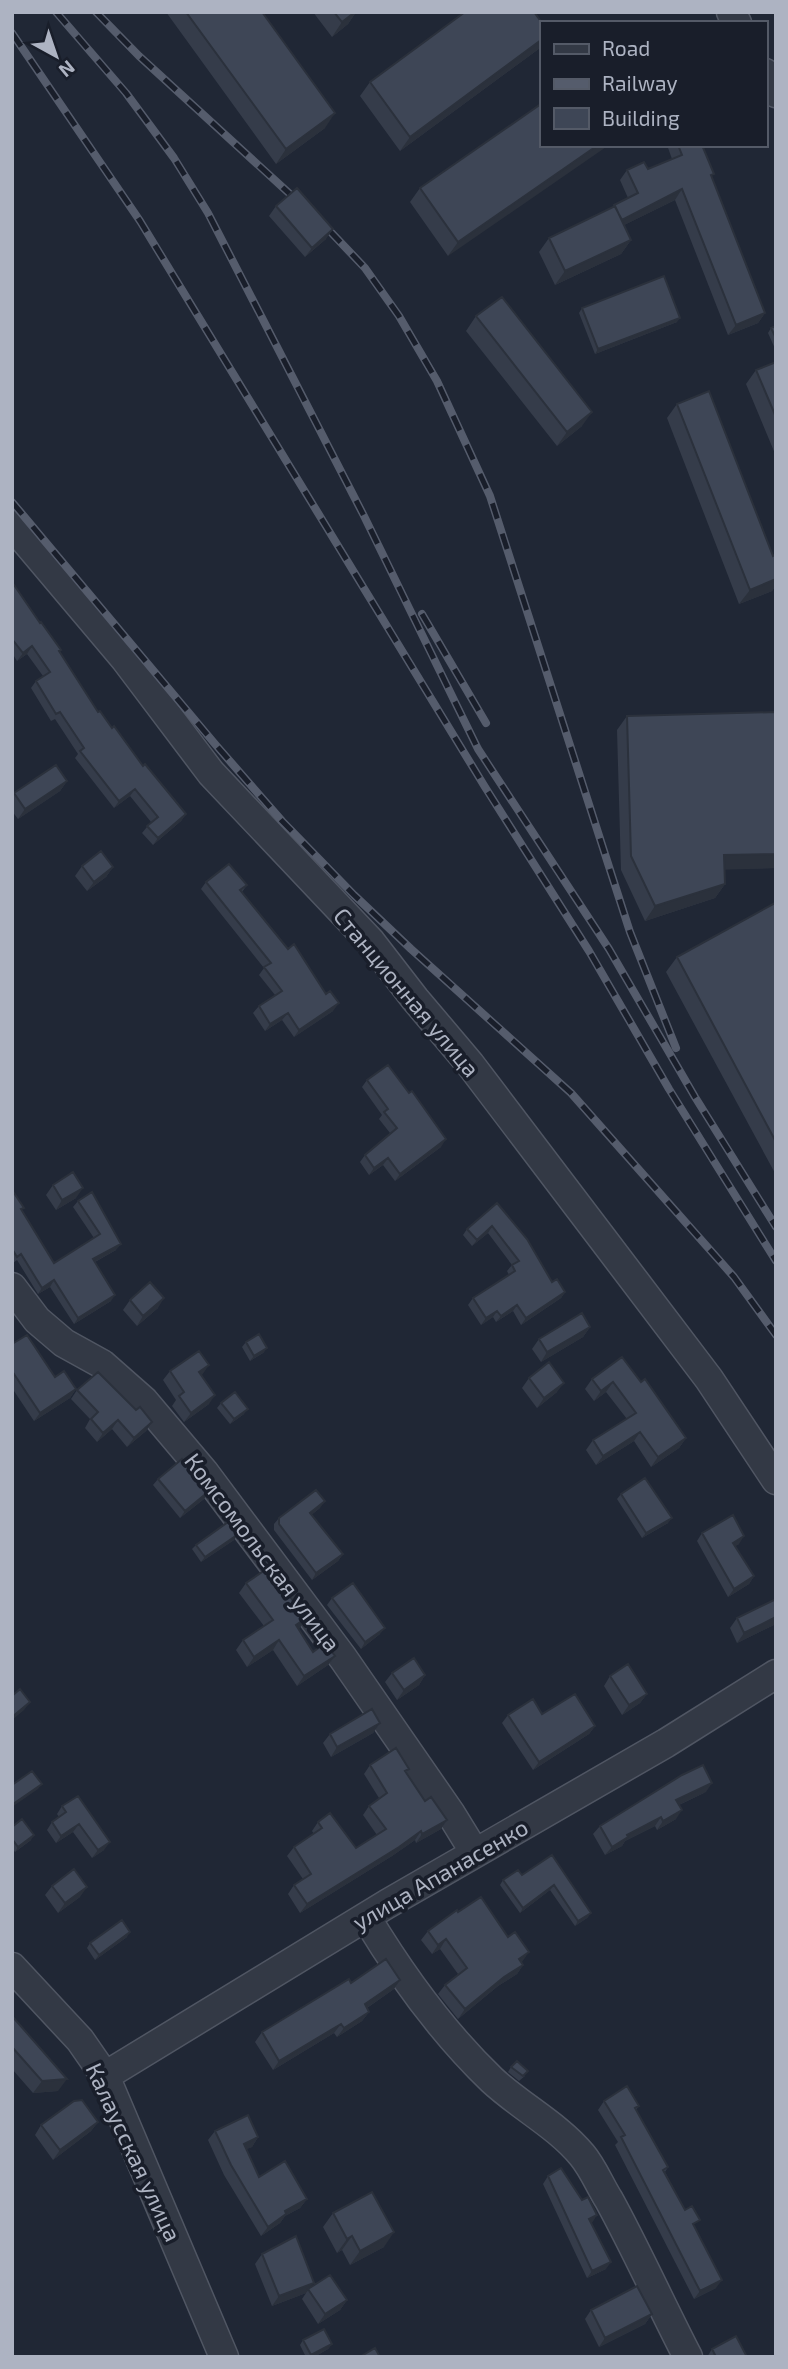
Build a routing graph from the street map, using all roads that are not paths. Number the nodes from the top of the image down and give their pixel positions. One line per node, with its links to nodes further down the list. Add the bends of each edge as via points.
1 (767, 77): 2 (street)
2 (776, 93)
3 (12, 525): 5 (street, Станционная улица, via 125,659 211,773 371,942 470,1064 709,1379)
4 (12, 1287): 7 (street, Комсомольская улица, via 37,1321 102,1364 144,1401 204,1472 343,1658)
5 (776, 1480)
6 (776, 1674): 7 (street, улица Апанасенко)
7 (475, 1853): 8 (street, улица Апанасенко)
8 (366, 1917): 10 (street, улица Апанасенко); 12 (street, via 422,1999 469,2056 494,2082 565,2135 584,2157 632,2241)
9 (12, 1967): 10 (street, Калаусская улица, via 80,2040)
10 (105, 2076): 11 (street, Калаусская улица)
11 (224, 2357)
12 (688, 2357)

